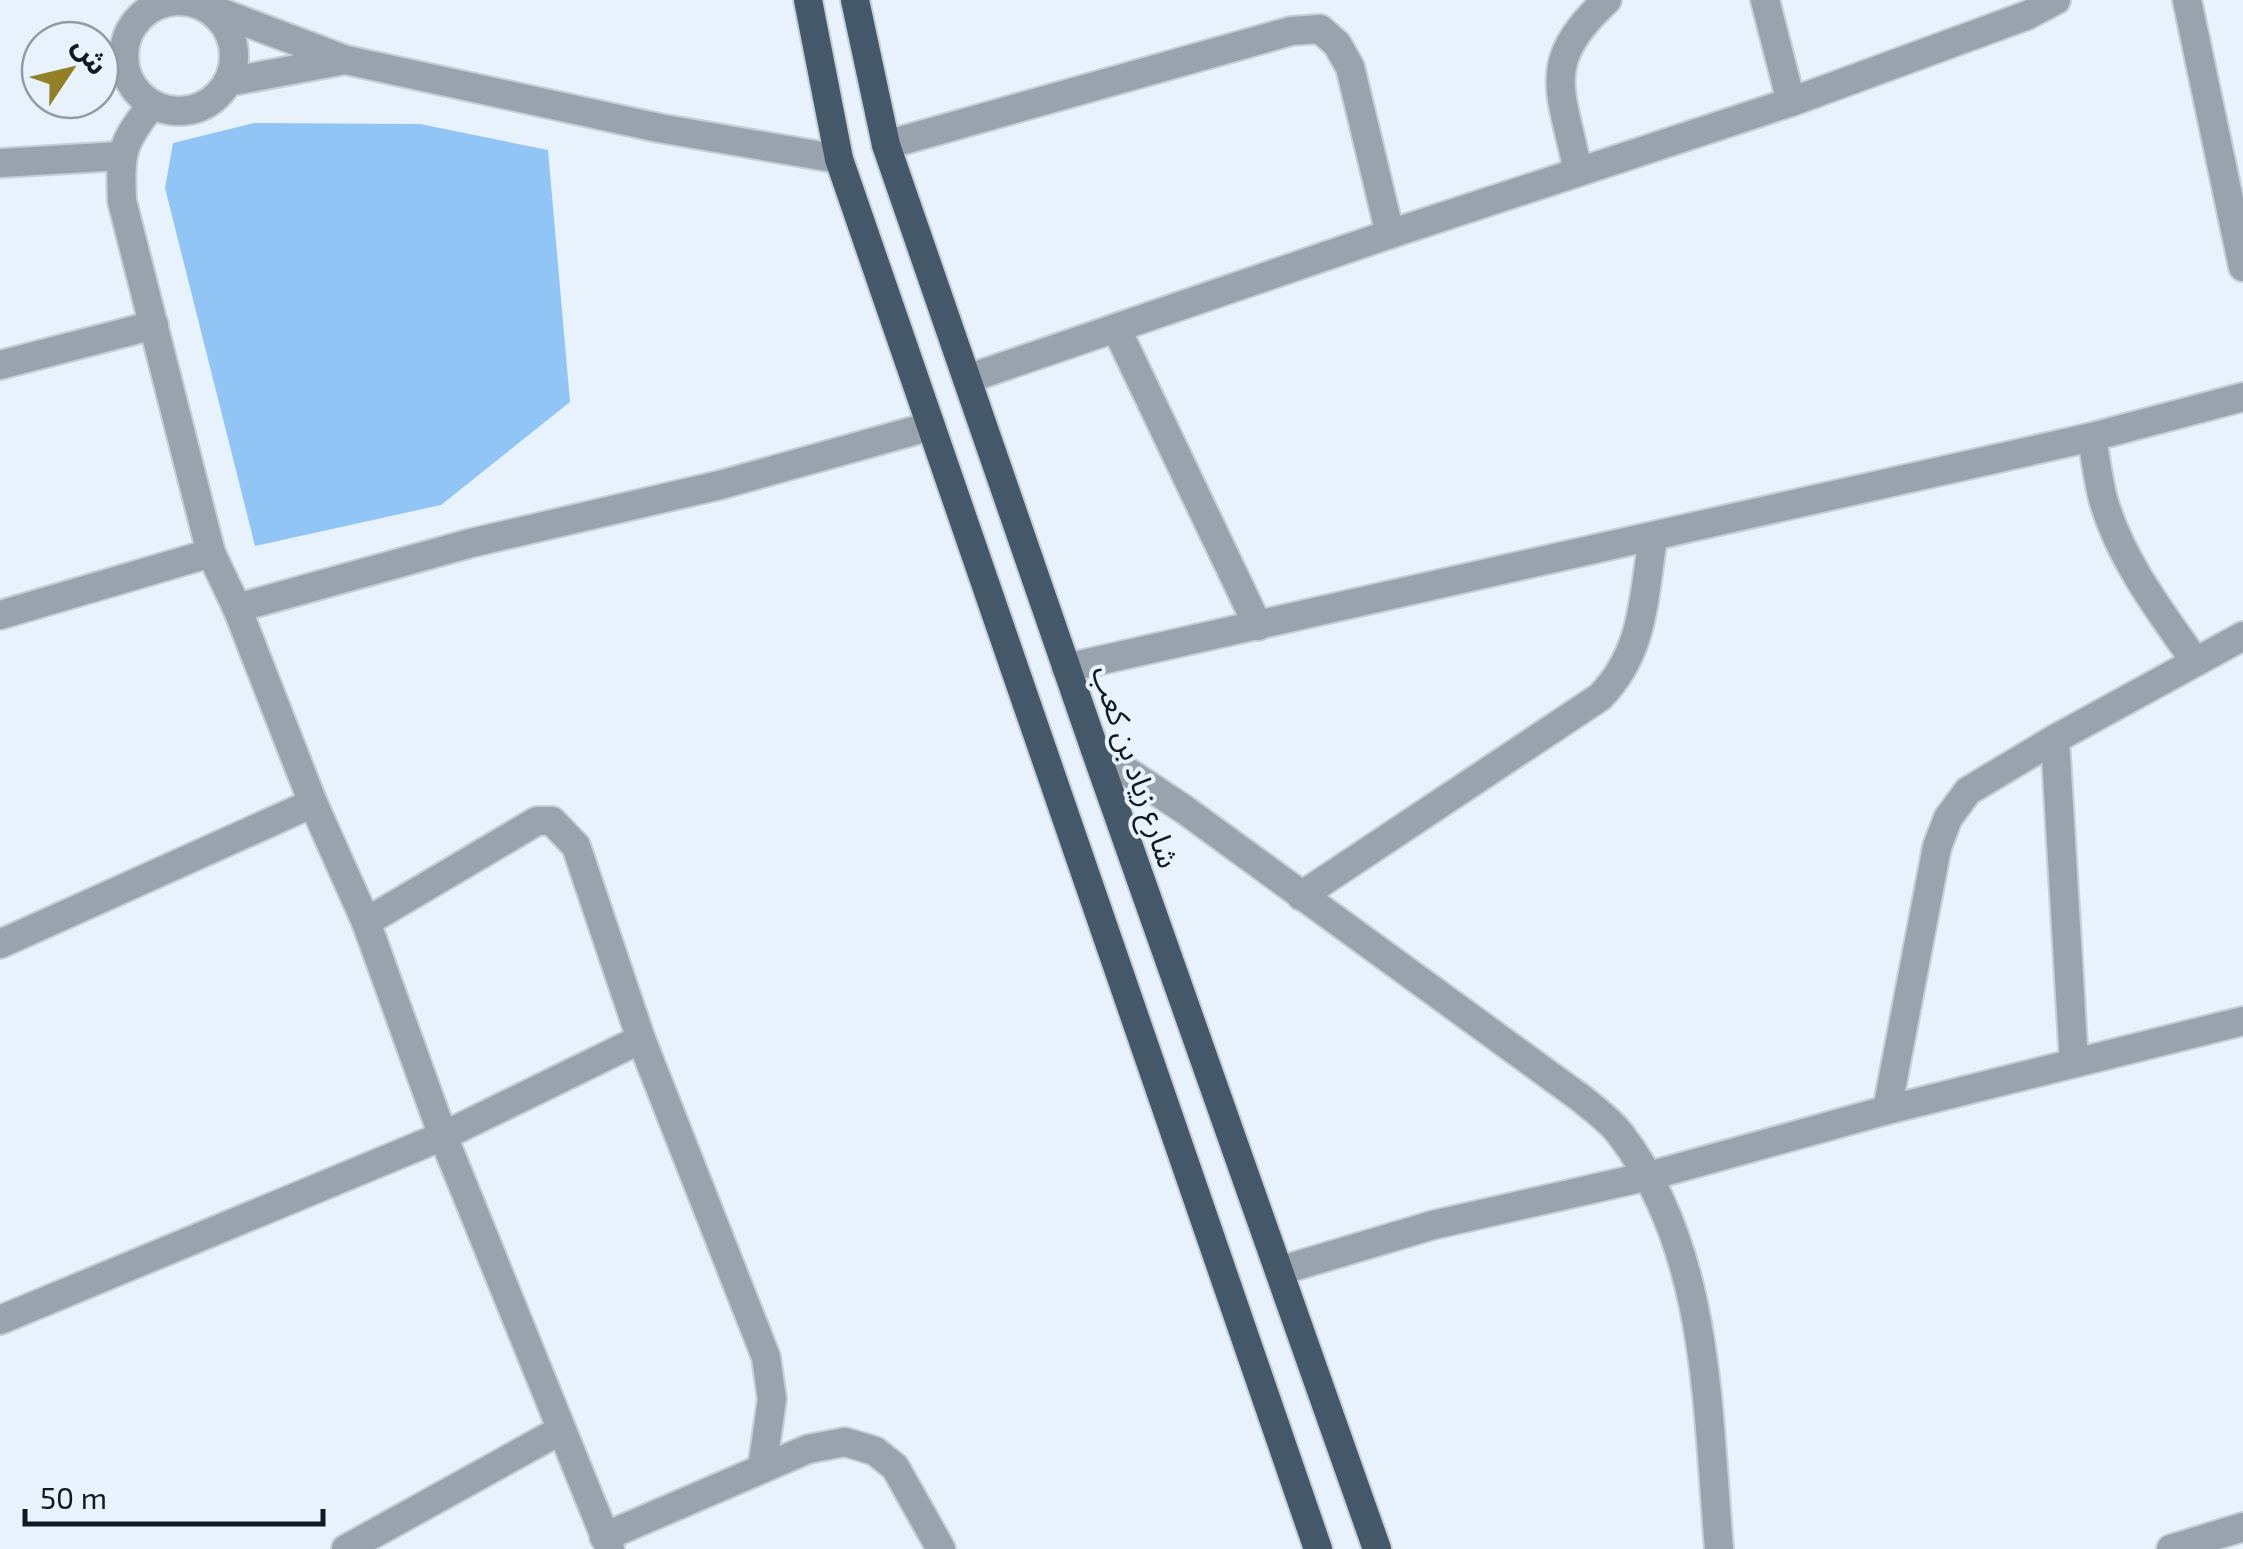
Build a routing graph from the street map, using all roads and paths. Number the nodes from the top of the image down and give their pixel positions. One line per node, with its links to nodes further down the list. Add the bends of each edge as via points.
1 (808, 0): 14 (highway)
2 (855, 0): 11 (highway, شارع زياد بن كعب)
3 (1606, 0): 19 (street, via 1576,30 1561,61)
4 (1764, 0): 12 (street)
5 (2056, 0): 12 (street)
6 (2187, 0): 21 (street)
7 (163, 1): 8 (street); 13 (street, via 130,28 123,49 135,91)
8 (206, 7): 9 (street); 10 (street, via 233,40)
9 (346, 60): 10 (street); 17 (street, via 659,128)
10 (228, 82): 13 (street, via 195,110)
11 (875, 94): 14 (highway); 15 (highway, شارع زياد بن كعب)
12 (1790, 102): 19 (street)
13 (152, 105): 16 (street)
14 (828, 105): 17 (highway)
15 (886, 145): 20 (street, via 1291,31 1320,29 1350,67); 25 (highway, شارع زياد بن كعب)
16 (120, 156): 18 (street); 22 (street, via 122,201)
17 (839, 159): 27 (highway)
18 (0, 163)
19 (1578, 172): 20 (street)
20 (1390, 234): 23 (street)
21 (2243, 266)
22 (154, 325): 24 (street); 30 (street)
23 (1116, 330): 25 (street); 33 (street)
24 (0, 365)
25 (967, 379): 36 (highway, شارع زياد بن كعب)
26 (2243, 397): 28 (street)
27 (931, 426): 31 (street); 57 (highway)
28 (2092, 437): 29 (street); 35 (street, via 2103,500 2126,556)
29 (1652, 538): 33 (street); 40 (street, via 1636,638 1609,688)
30 (211, 552): 31 (street); 32 (street)
31 (236, 608): 39 (street)
32 (0, 614)
33 (1258, 626): 36 (street)
34 (2243, 636): 35 (street)
35 (2195, 661): 37 (street)
36 (1066, 668): 38 (highway, شارع زياد بن كعب)
37 (2055, 739): 45 (street); 46 (street, via 1968,791 1948,818)
38 (1095, 750): 40 (street); 49 (highway, شارع زياد بن كعب)
39 (312, 803): 41 (street); 42 (street)
40 (1300, 896): 48 (street, via 1582,1098 1619,1131)
41 (366, 922): 44 (street, via 523,826 552,821 576,846); 47 (street)
42 (0, 944)
43 (2243, 1022): 45 (street)
44 (641, 1039): 47 (street); 52 (street, via 766,1357 772,1399)
45 (2074, 1063): 46 (street)
46 (1887, 1110): 48 (street)
47 (442, 1136): 50 (street); 51 (street)
48 (1649, 1176): 49 (street, via 1433,1225); 59 (street, via 1680,1253 1700,1332)
49 (1279, 1271): 58 (highway, شارع زياد بن كعب)
50 (0, 1320)
51 (561, 1430): 54 (street); 55 (street)
52 (762, 1469): 54 (street); 56 (street, via 845,1442 875,1451 895,1467)
53 (2243, 1527): 60 (street)
54 (607, 1543)
55 (346, 1549)
56 (941, 1549)
57 (1318, 1549)
58 (1377, 1549)
59 (1720, 1549)
60 (2172, 1549)

